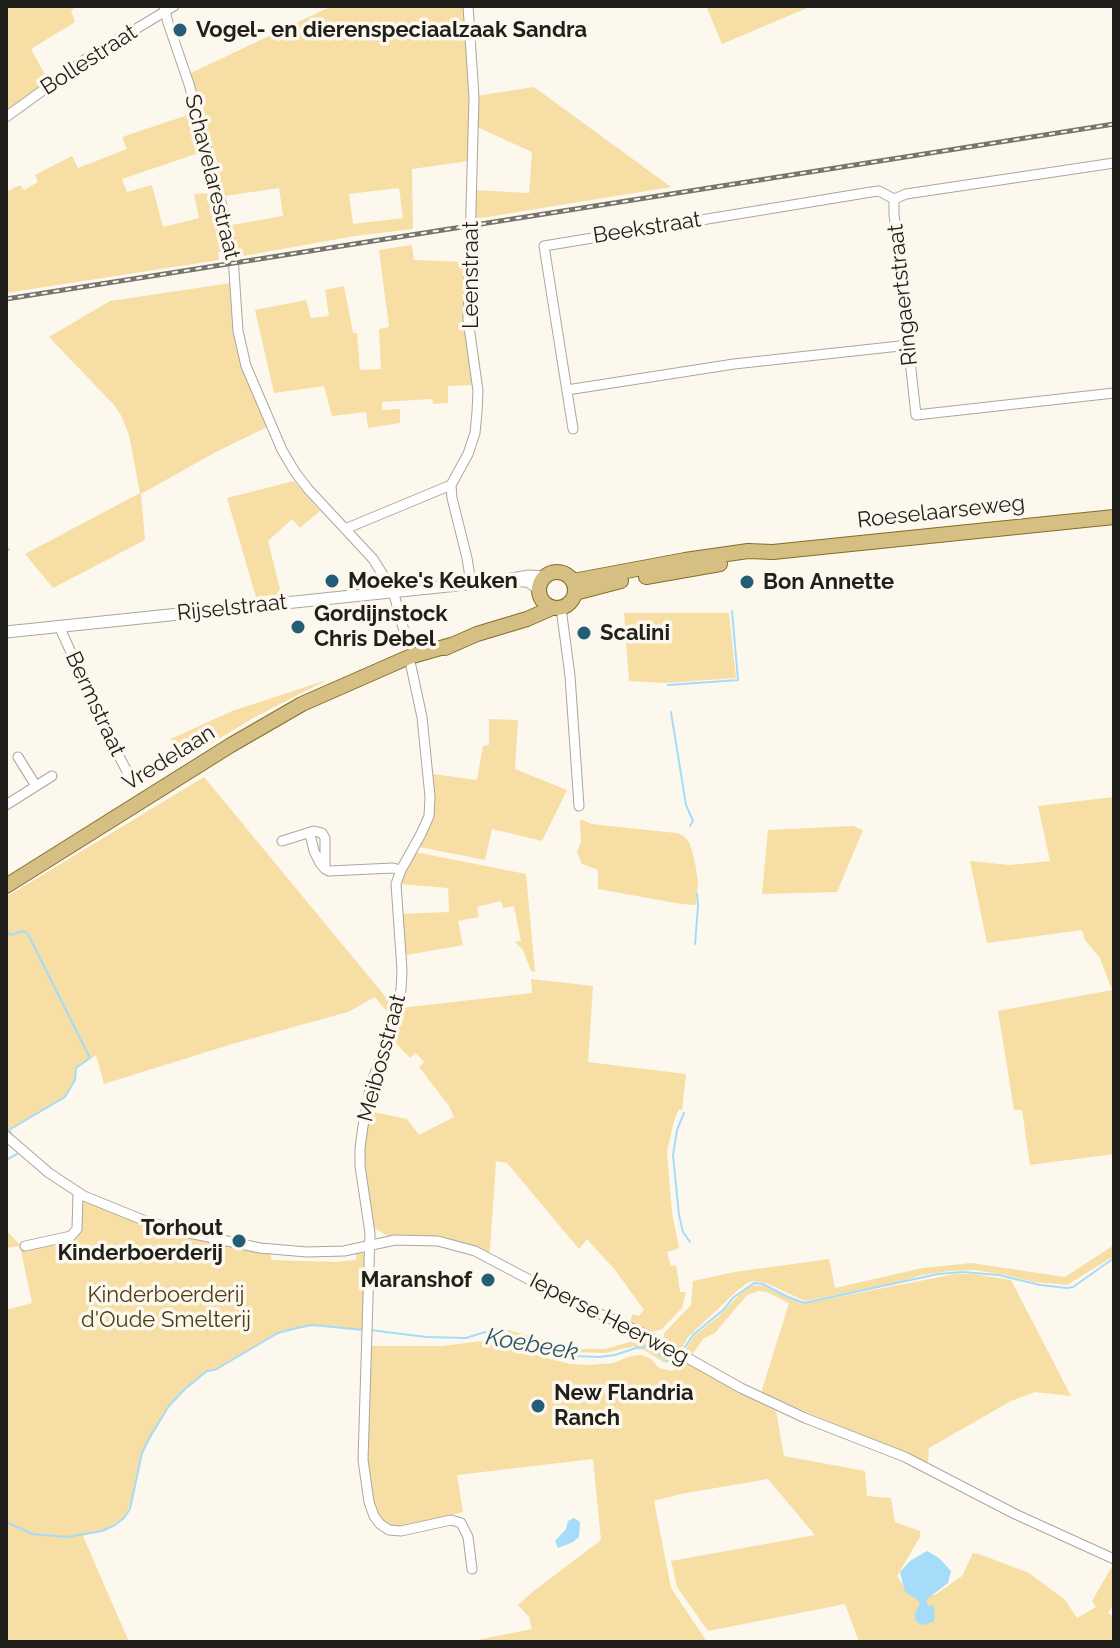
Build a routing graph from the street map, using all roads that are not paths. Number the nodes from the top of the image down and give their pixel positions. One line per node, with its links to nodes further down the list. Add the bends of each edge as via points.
1 (468, 6): 10 (street, Leenstraat, via 474,97 468,319 478,391 475,433)
2 (168, 8): 3 (street, Bollestraat); 12 (street, Schavelarestraat, via 224,213 246,366 289,461)
3 (6, 117)
4 (1114, 163): 5 (street, Ringaertstraat)
5 (894, 199): 6 (street, Ringaertstraat); 7 (street, Beekstraat, via 871,192 544,246)
6 (909, 345): 7 (street); 8 (street, Ringaertstraat, via 916,415)
7 (567, 390): 9 (street, Beekstraat)
8 (1114, 393)
9 (573, 429)
10 (451, 485): 12 (street); 13 (street)
11 (1114, 517): 15 (main road, Roeselaarseweg, via 773,552)
12 (345, 529): 16 (street, Schavelarestraat)
13 (471, 583): 14 (street, Rijselstraat, via 529,576); 16 (street, Rijselstraat)
14 (541, 587): 15 (main road, via 550,573 563,573); 17 (main road, via 543,602); 18 (main road, Vredelaan)
15 (574, 587): 17 (main road, via 571,603)
16 (394, 592): 19 (street, Rijselstraat); 21 (street, Meibosstraat)
17 (557, 608): 18 (main road, Vredelaan); 27 (street, via 570,676)
18 (520, 619): 21 (main road, Vredelaan, via 451,645)
19 (59, 626): 20 (street, Rijselstraat); 24 (street, Bermstraat)
20 (6, 632)
21 (409, 654): 29 (street, Meibosstraat, via 430,797 429,816); 30 (main road, Vredelaan, via 302,704)
22 (18, 757): 25 (street)
23 (52, 776): 25 (street)
24 (132, 781)
25 (36, 786): 26 (street)
26 (6, 805)
27 (579, 806)
28 (282, 841): 29 (street, via 322,833 329,871)
29 (401, 870): 34 (street, Meibosstraat, via 396,884 401,990 371,1084 360,1148)
30 (6, 886)
31 (6, 1136): 32 (street, Ieperse Heerweg)
32 (78, 1193): 33 (street, via 77,1229 71,1236); 34 (street, Ieperse Heerweg, via 143,1220 240,1244 321,1253)
33 (25, 1246)
34 (369, 1246): 35 (street, Ieperse Heerweg, via 418,1239 475,1251 645,1334 741,1388 905,1457); 36 (street, Meibosstraat, via 363,1460 369,1502 374,1516 389,1530 461,1523)
35 (1114, 1559)
36 (472, 1569)

